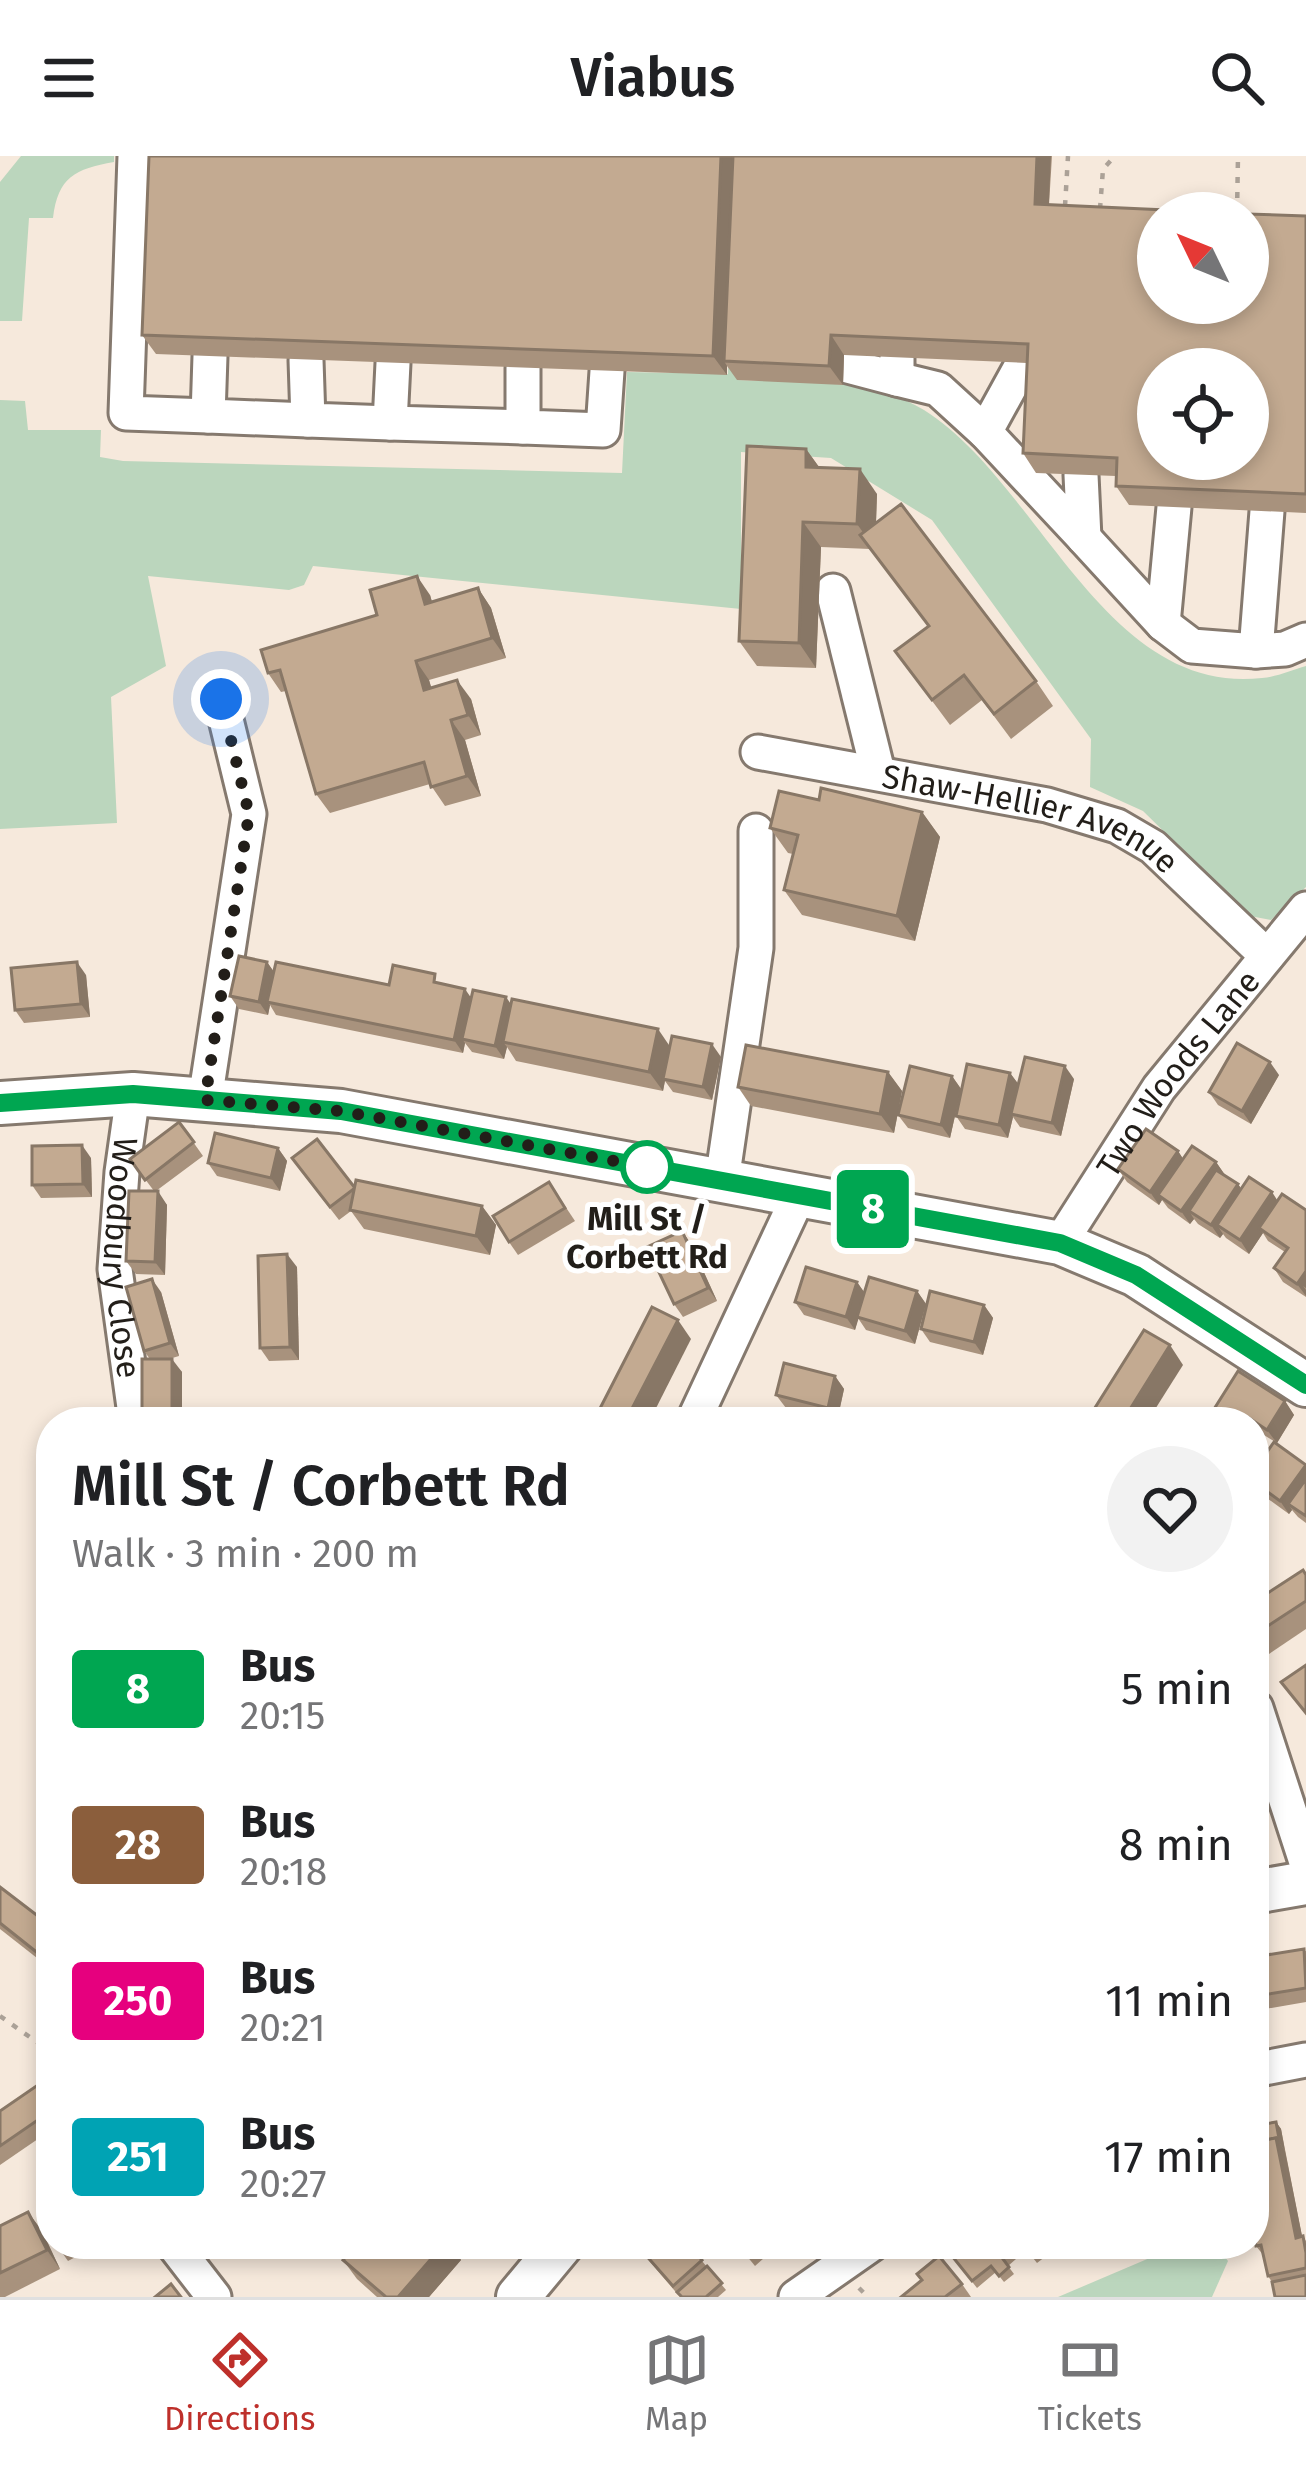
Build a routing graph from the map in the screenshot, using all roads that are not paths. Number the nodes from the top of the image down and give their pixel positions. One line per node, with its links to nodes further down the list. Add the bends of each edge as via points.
1 (135, 156): 9 (street, via 126,413)
2 (210, 356): 9 (street)
3 (306, 360): 10 (street)
4 (393, 363): 11 (street)
5 (1023, 363): 13 (street)
6 (844, 364): 13 (street, via 897,368 938,389)
7 (523, 368): 12 (street)
8 (607, 371): 12 (street, via 604,430)
9 (208, 416): 10 (street)
10 (308, 420): 11 (street)
11 (390, 423): 12 (street)
12 (523, 428)
13 (986, 432): 17 (street)
14 (1081, 475): 17 (street)
15 (1174, 507): 19 (street)
16 (1267, 511): 21 (street)
17 (1084, 538): 19 (street)
18 (833, 590): 24 (street)
19 (1163, 625): 21 (street, via 1192,646)
20 (1306, 640): 21 (street)
21 (1256, 651)
22 (221, 699): 30 (street, via 249,814)
23 (758, 752): 24 (street, Shaw-Hellier Avenue)
24 (878, 772): 27 (street, Shaw-Hellier Avenue, via 1117,826 1153,848)
25 (756, 831): 31 (street, via 757,948)
26 (1306, 909): 27 (street, Two Woods Lane)
27 (1267, 956): 33 (street, Two Woods Lane, via 1160,1088)
28 (133, 1094): 29 (main road); 30 (main road); 35 (street, Woodbury Close, via 115,1269)
29 (7, 1098)
30 (205, 1100): 31 (main road, via 341,1111)
31 (722, 1181): 32 (main road)
32 (799, 1195): 33 (main road); 36 (street)
33 (1060, 1243): 34 (main road, via 1136,1275)
34 (1306, 1385)
35 (134, 1407)
36 (700, 1407)
37 (1269, 1748): 38 (street)
38 (1306, 1862)
39 (1306, 1883): 40 (main road)
40 (1269, 1889)
41 (1306, 2060): 42 (street)
42 (1269, 2067)
43 (185, 2259): 46 (street)
44 (550, 2259): 47 (main road)
45 (850, 2259): 48 (street)
46 (214, 2297)
47 (518, 2297)
48 (796, 2297)

